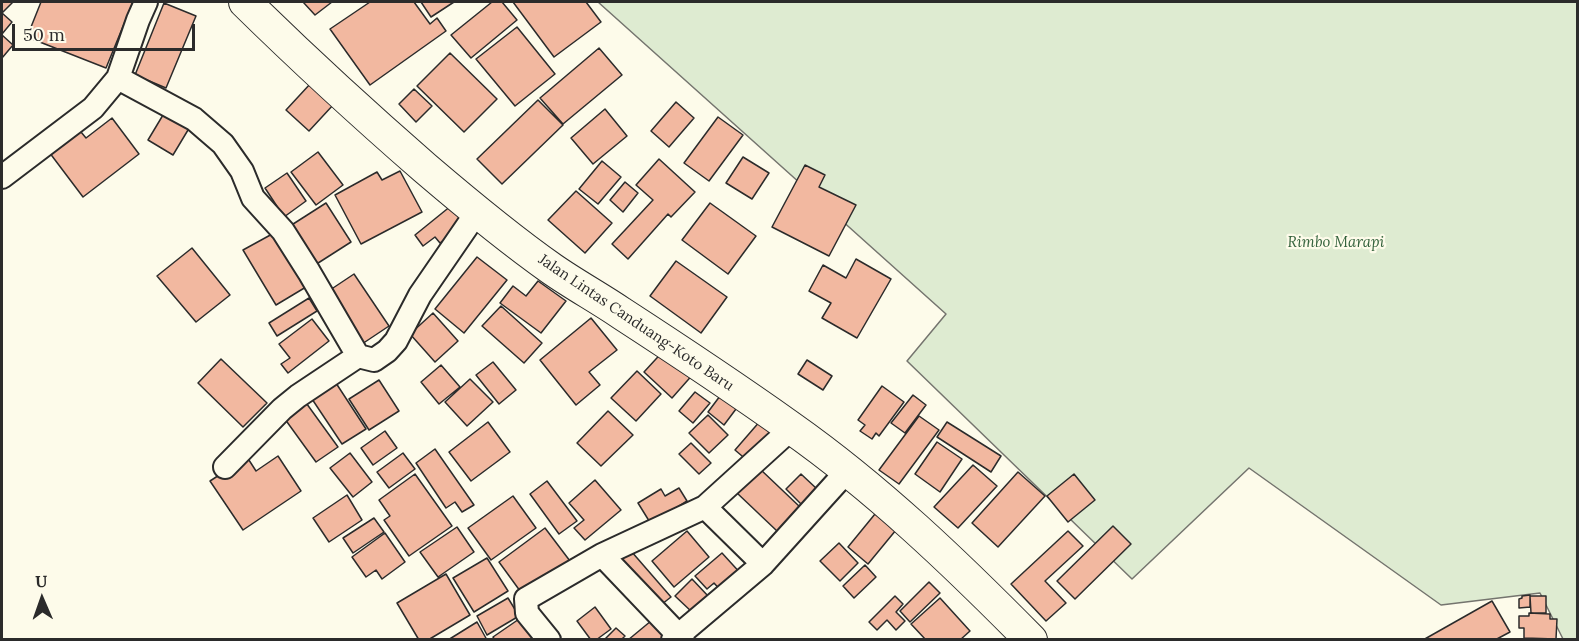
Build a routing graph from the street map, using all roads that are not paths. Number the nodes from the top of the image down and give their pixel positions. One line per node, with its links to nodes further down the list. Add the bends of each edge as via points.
1 (146, 2): 3 (street)
2 (245, 2): 5 (main road, Jalan Lintas Canduang-Koto Baru, via 370,120)
3 (118, 78): 4 (street, via 93,108); 6 (street, via 194,119 224,144 242,171 253,198 282,231)
4 (2, 177)
5 (477, 212): 6 (street, via 420,295 396,341 374,360); 7 (main road, Jalan Lintas Canduang-Koto Baru, via 553,269)
6 (358, 356): 8 (street, via 282,409)
7 (792, 428): 9 (main road, Jalan Lintas Canduang-Koto Baru); 10 (street)
8 (225, 467)
9 (847, 471): 12 (street); 15 (main road, Jalan Lintas Canduang-Koto Baru, via 908,521)
10 (705, 507): 11 (street); 12 (street)
11 (602, 555): 13 (street); 14 (street, via 526,598 527,613)
12 (763, 564): 13 (street)
13 (678, 638)
14 (549, 639)
15 (1031, 639)

